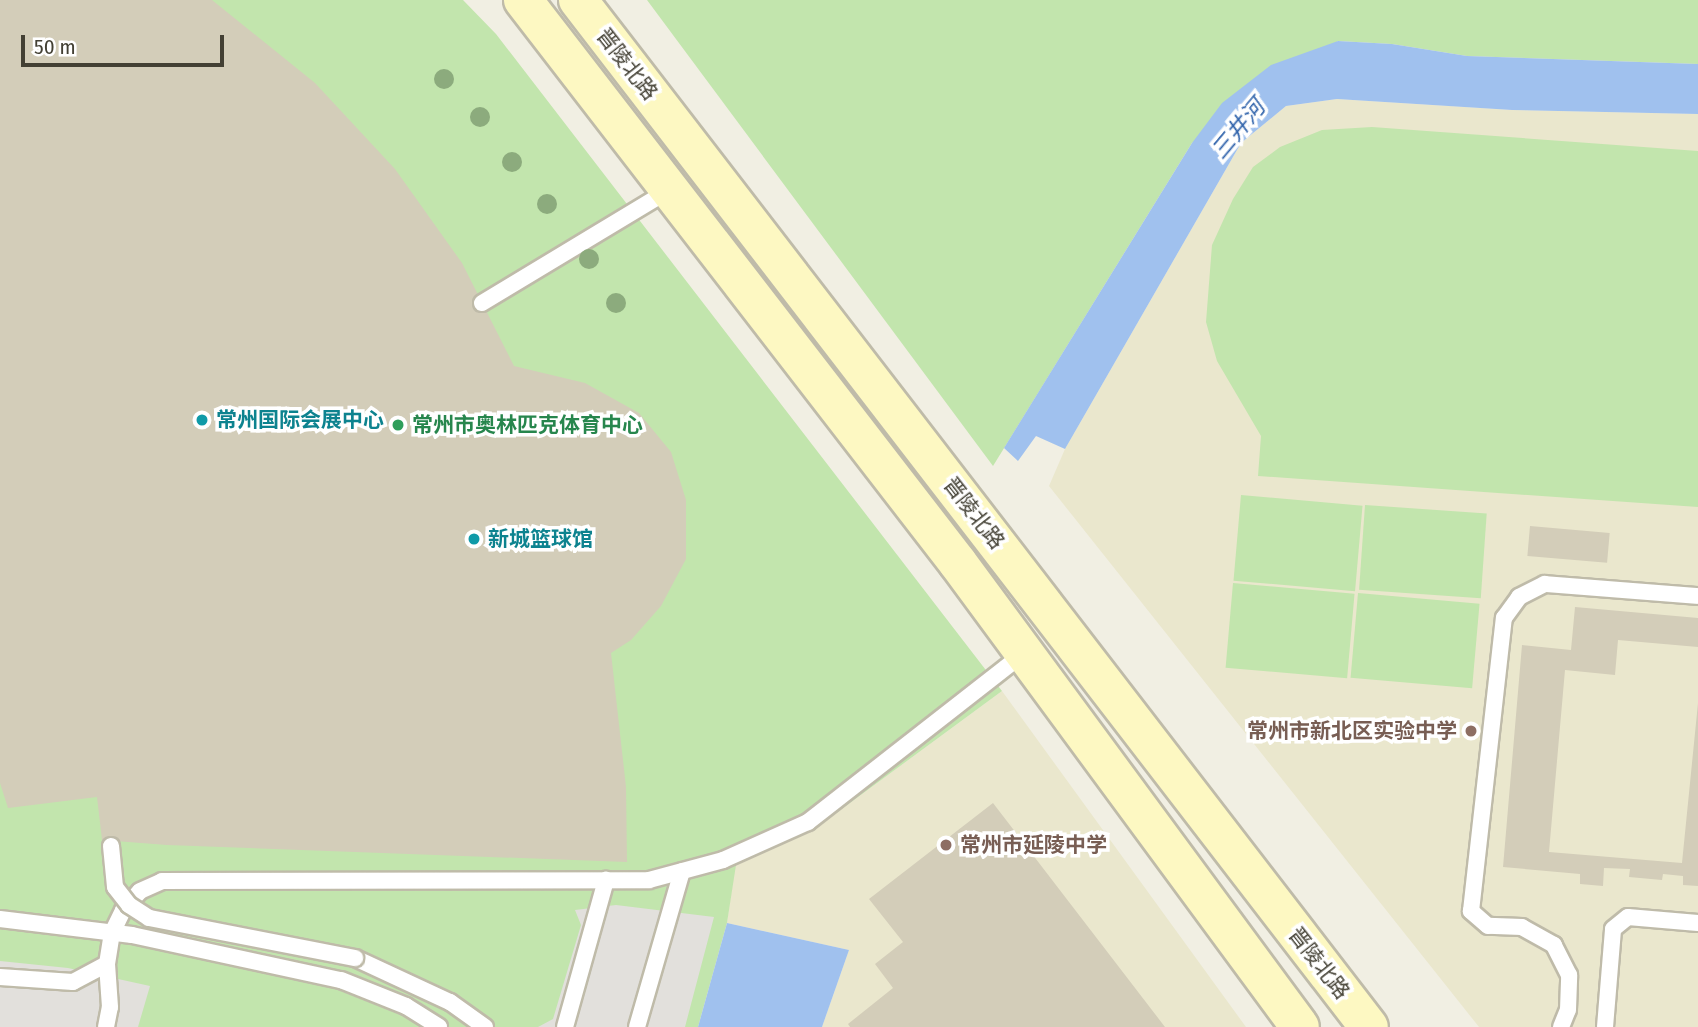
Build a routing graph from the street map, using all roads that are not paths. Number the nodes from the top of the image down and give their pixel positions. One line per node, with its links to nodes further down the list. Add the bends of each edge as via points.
1 (523, 0): 3 (main road, 晋陵北路)
2 (578, 0): 21 (main road, 晋陵北路)
3 (671, 189): 4 (lane); 6 (main road, 晋陵北路)
4 (482, 303)
5 (1698, 596): 22 (lane, via 1545,584 1519,597 1504,618 1471,911 1488,926 1522,927 1554,945 1569,975 1568,1010)
6 (1024, 653): 8 (lane, via 808,822 723,860); 20 (main road, 晋陵北路)
7 (111, 846): 17 (lane, bridge, via 115,887 129,905 149,918 355,958 450,1002)
8 (682, 871): 9 (lane, via 649,880); 19 (lane)
9 (606, 880): 12 (lane, via 163,881 140,891 123,910); 18 (lane)
10 (0, 919): 12 (lane)
11 (1698, 923): 23 (lane, via 1628,917 1613,929)
12 (112, 933): 13 (lane); 16 (lane, via 341,980 406,1006)
13 (107, 964): 14 (lane, via 73,982); 15 (lane, via 110,1007)
14 (0, 977)
15 (106, 1027)
16 (439, 1027)
17 (485, 1027)
18 (565, 1027)
19 (637, 1027)
20 (1300, 1027)
21 (1369, 1027)
22 (1561, 1027)
23 (1605, 1027)

